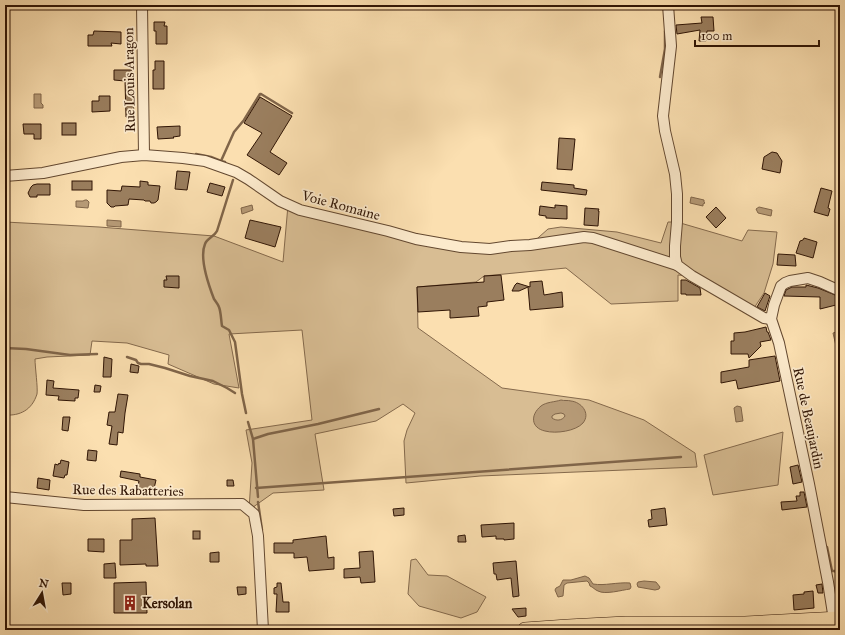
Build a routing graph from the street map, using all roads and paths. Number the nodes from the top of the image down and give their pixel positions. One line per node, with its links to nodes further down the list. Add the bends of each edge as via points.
1 (142, 5): 3 (street, Rue Louis Aragon)
2 (668, 5): 5 (street, via 671,46 663,116 678,194 675,246)
3 (144, 155): 4 (street, Voie Romaine, via 115,158 43,173); 5 (street, Voie Romaine, via 204,161 236,172 280,201 300,210 416,240 490,249 584,237)
4 (5, 176)
5 (677, 265): 7 (street, Voie Romaine, via 764,318)
6 (840, 291): 7 (street, via 808,278 785,283 781,286)
7 (771, 319): 9 (street, Rue de Beaujardin, via 779,343 833,611)
8 (5, 497): 10 (street, Rue des Rabatteries, via 84,505 242,504 254,514 258,536)
9 (837, 619): 11 (main road, via 745,624 626,624)
10 (263, 630)
11 (525, 630)

